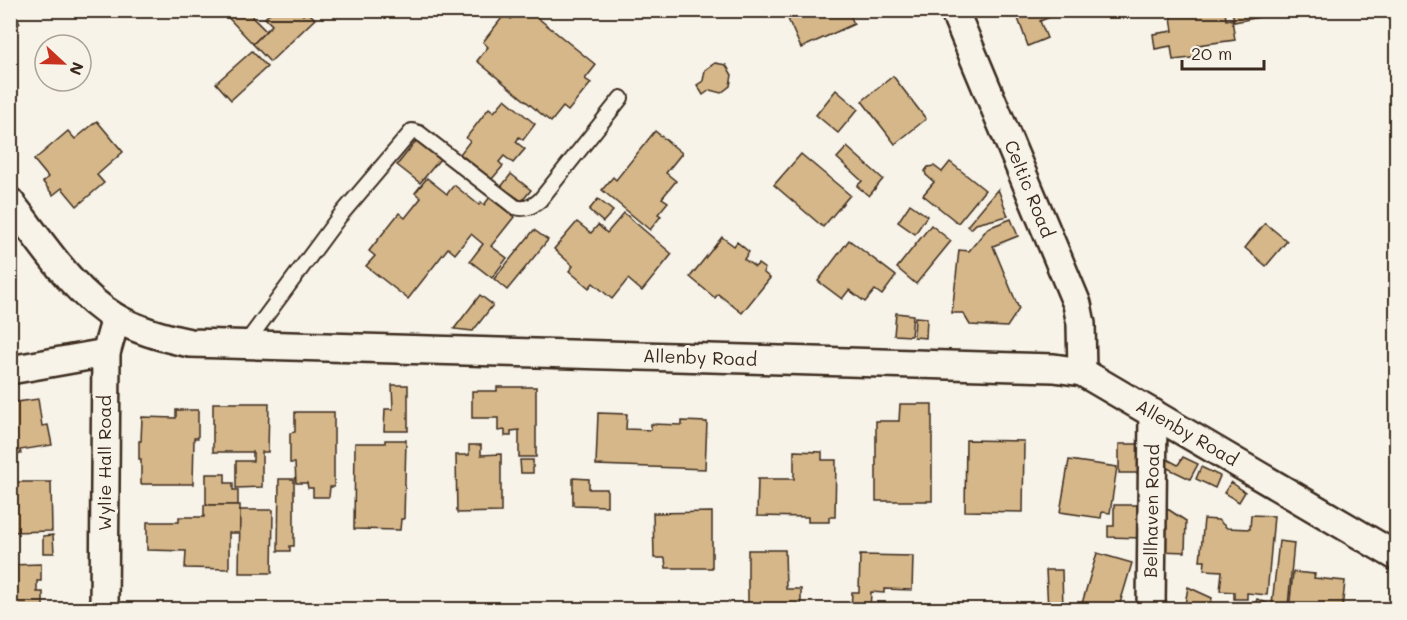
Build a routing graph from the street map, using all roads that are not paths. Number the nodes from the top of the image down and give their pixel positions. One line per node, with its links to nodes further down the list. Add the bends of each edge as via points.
1 (954, 10): 8 (street, Celtic Road, via 1077,304)
2 (621, 98): 5 (lane, via 531,207 514,207 412,131 339,217)
3 (10, 202): 4 (street, Allenby Road, via 79,288)
4 (116, 318): 5 (street, Allenby Road, via 141,330 190,343); 6 (street, Wylie Hall Road)
5 (246, 344): 8 (street, Allenby Road, via 1054,368)
6 (106, 352): 7 (street); 11 (street, Wylie Hall Road)
7 (10, 370)
8 (1082, 372): 9 (street, Allenby Road)
9 (1153, 413): 10 (street, Allenby Road); 12 (street, Bellhaven Road)
10 (1396, 556)
11 (104, 609)
12 (1150, 609)

